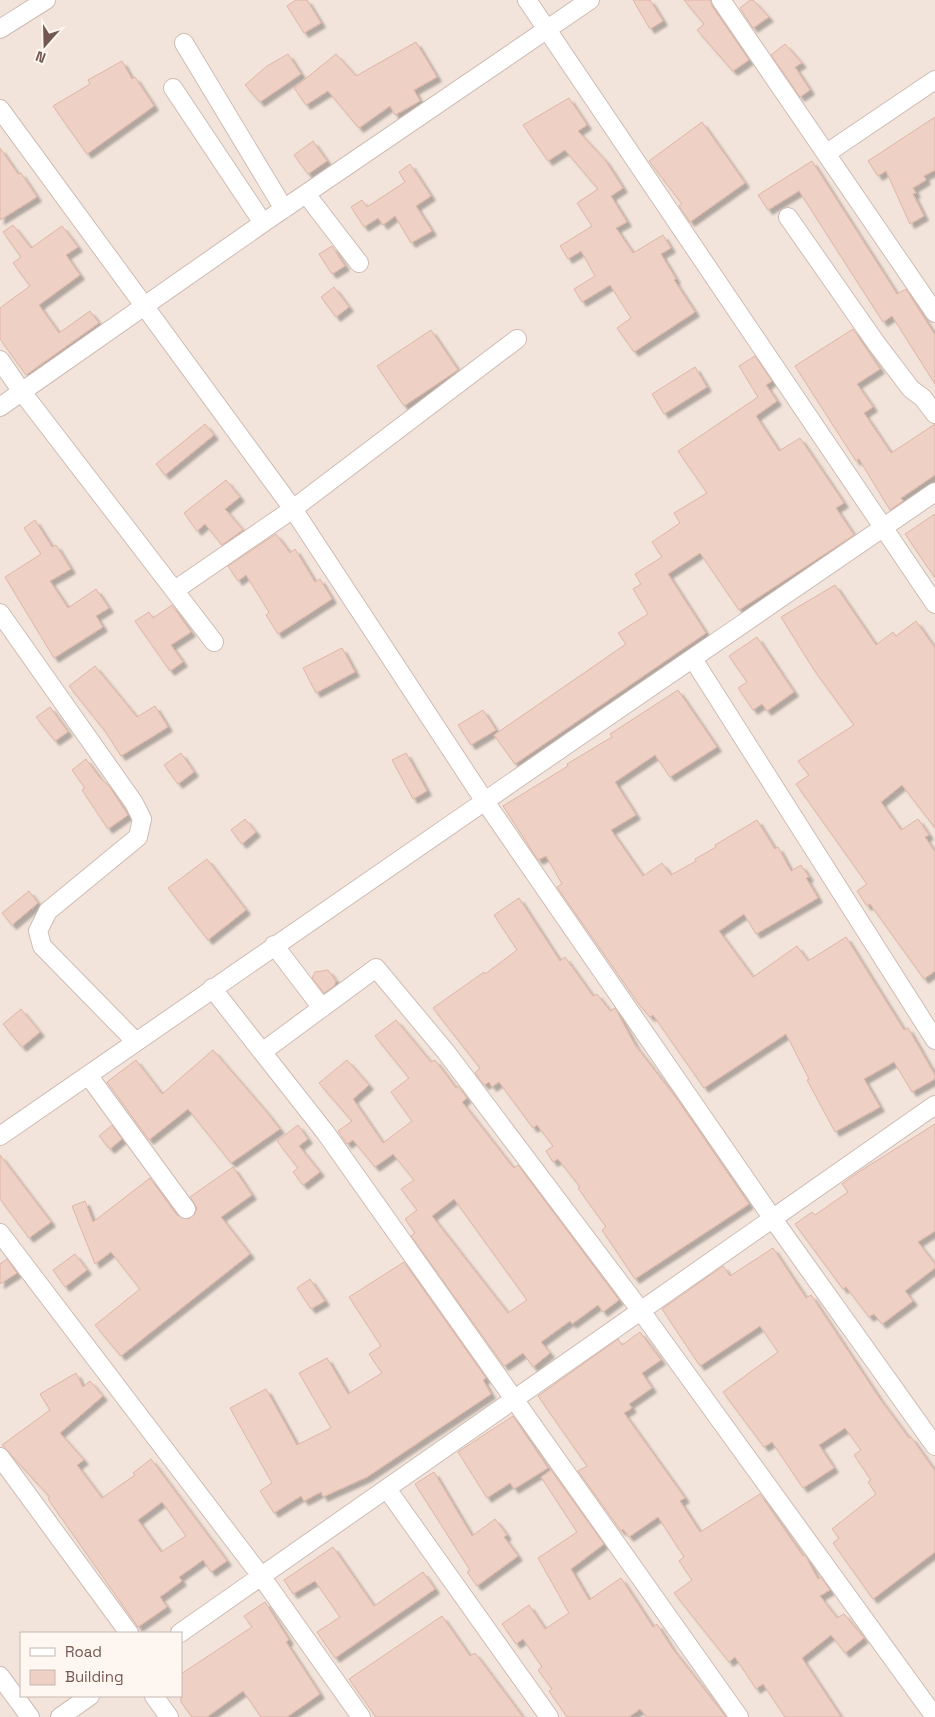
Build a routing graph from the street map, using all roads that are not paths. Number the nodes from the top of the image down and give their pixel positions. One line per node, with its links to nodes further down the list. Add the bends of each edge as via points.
1 (46, 0): 5 (street)
2 (527, 0): 6 (street)
3 (590, 0): 6 (street)
4 (721, 0): 11 (street)
5 (0, 29)
6 (546, 30): 12 (street); 26 (street)
7 (184, 43): 13 (street)
8 (935, 80): 11 (street)
9 (173, 88): 15 (street)
10 (0, 109): 17 (street)
11 (827, 153): 18 (street)
12 (306, 194): 13 (street); 16 (street)
13 (284, 209): 15 (street)
14 (788, 217): 23 (street, via 876,343)
15 (263, 223): 17 (street)
16 (359, 263)
17 (146, 307): 21 (street); 25 (street)
18 (935, 313)
19 (518, 339): 25 (street)
20 (0, 360): 21 (street)
21 (22, 392): 22 (street); 27 (street)
22 (0, 407)
23 (935, 414)
24 (935, 492): 26 (street)
25 (293, 509): 27 (street); 32 (street)
26 (884, 527): 28 (street); 31 (street)
27 (175, 590): 30 (street)
28 (935, 604)
29 (0, 613): 37 (street, via 134,802 142,819 138,837 48,911 38,931 42,946)
30 (214, 642)
31 (693, 659): 32 (street); 36 (street)
32 (484, 800): 33 (street); 43 (street)
33 (274, 945): 34 (street); 35 (street)
34 (212, 988): 37 (street); 38 (street)
35 (322, 1008): 38 (street); 45 (street, via 376,968 446,1052)
36 (935, 1040)
37 (136, 1042): 39 (street)
38 (262, 1052): 46 (street, via 345,1161)
39 (88, 1075): 41 (street); 42 (street)
40 (935, 1105): 43 (street)
41 (0, 1136)
42 (186, 1209)
43 (773, 1218): 45 (street); 47 (street)
44 (0, 1234): 50 (street)
45 (640, 1311): 46 (street); 62 (street)
46 (513, 1400): 49 (street); 61 (street)
47 (935, 1446)
48 (0, 1457): 51 (street)
49 (386, 1489): 50 (street); 60 (street)
50 (261, 1576): 52 (street); 59 (street)
51 (127, 1632)
52 (181, 1632)
53 (0, 1676): 56 (street)
54 (89, 1697): 57 (street)
55 (155, 1697): 58 (street)
56 (30, 1717)
57 (60, 1717)
58 (169, 1717)
59 (361, 1717)
60 (549, 1717)
61 (740, 1717)
62 (935, 1717)

